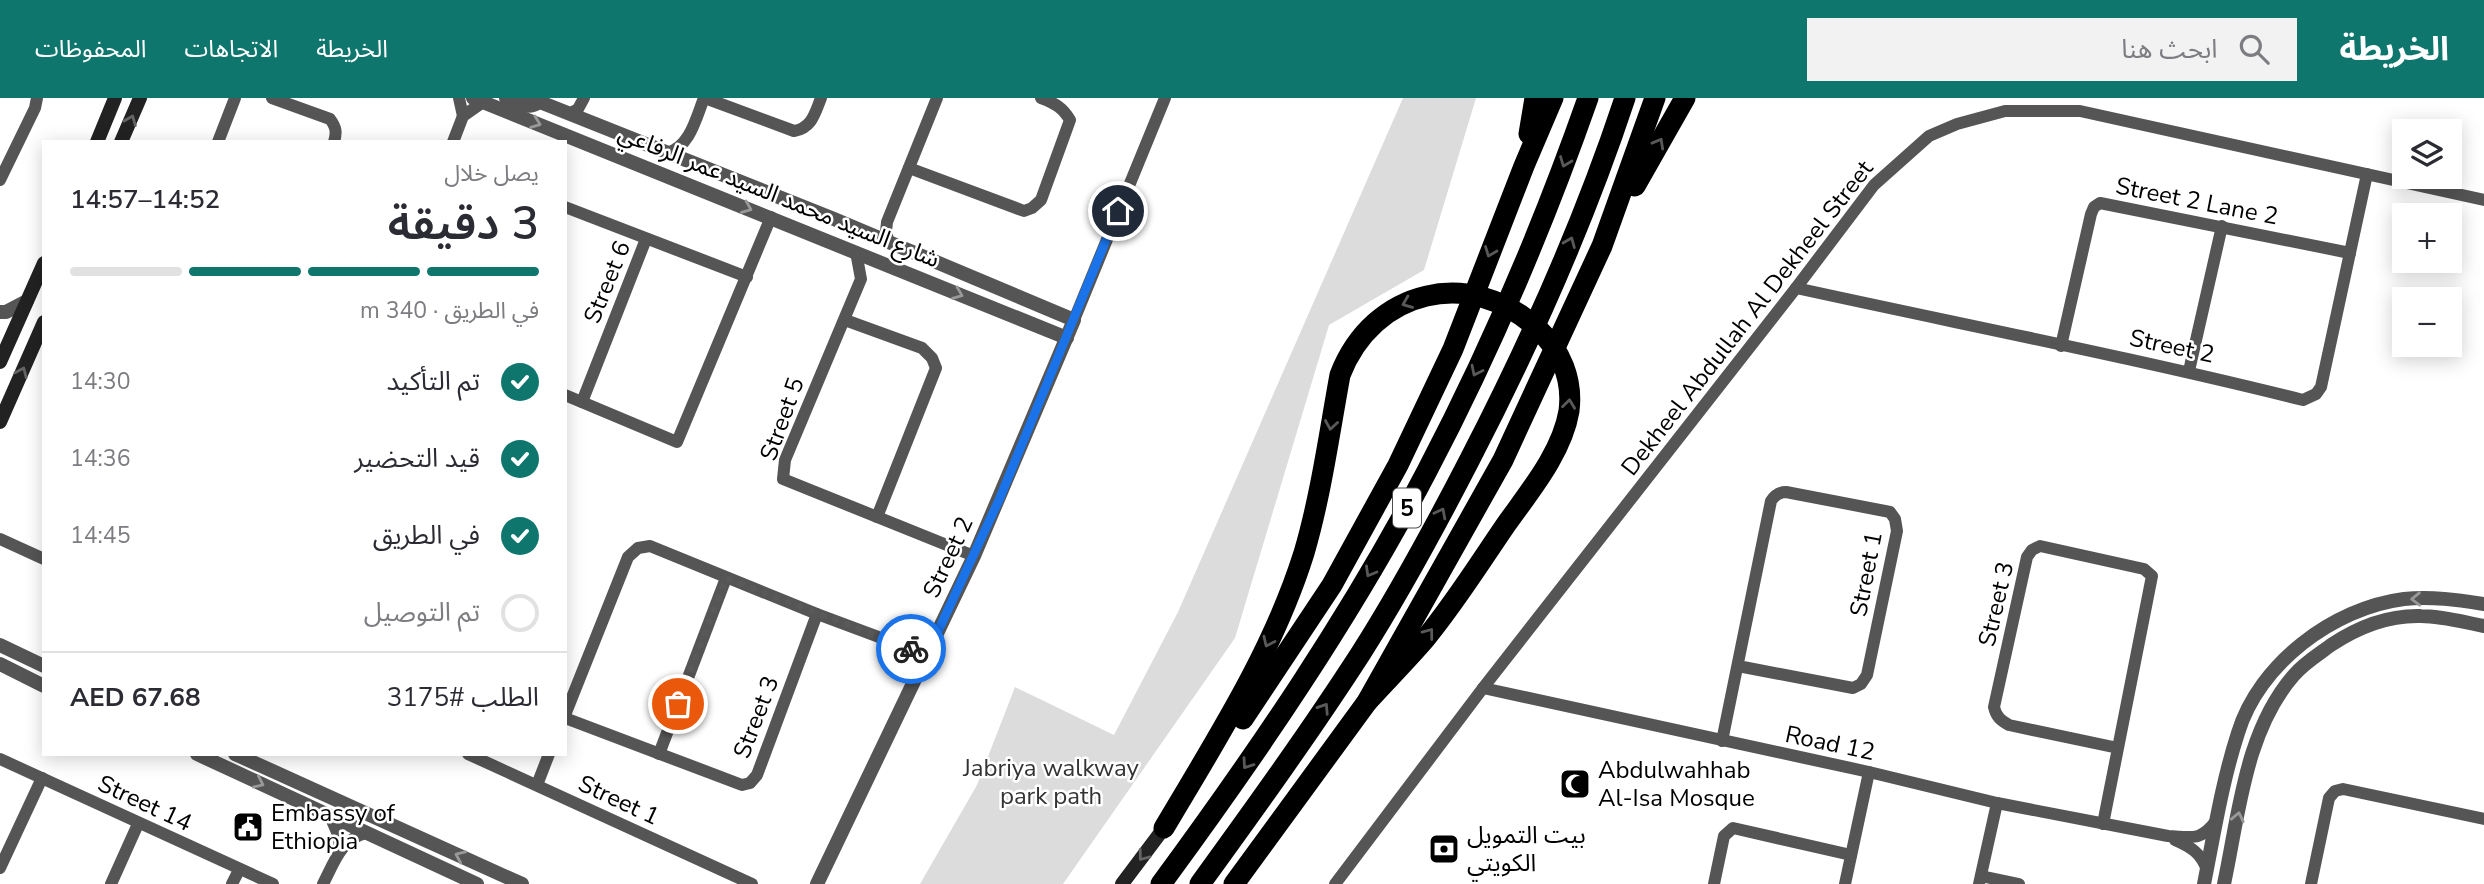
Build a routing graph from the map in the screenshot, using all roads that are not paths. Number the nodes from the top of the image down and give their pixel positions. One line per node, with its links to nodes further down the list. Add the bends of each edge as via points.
1 (37, 98): 38 (street)
2 (115, 98): 23 (main road)
3 (139, 98): 26 (main road, one-way to 3)
4 (235, 98): 27 (street)
5 (272, 98): 28 (street, via 330,119 337,134)
6 (459, 98): 22 (street)
7 (506, 98): 20 (street, شارع السيد محمد السيد عمر الرفاعي, via 526,106 534,105)
8 (705, 98): 9 (street, via 794,131 811,122); 30 (street)
9 (821, 98)
10 (937, 98): 35 (street)
11 (1041, 98): 35 (street, via 1065,111 1070,120 1041,200 1032,208 1024,211)
12 (1165, 98): 61 (street)
13 (1535, 98): 34 (highway)
14 (1553, 98): 34 (highway)
15 (1588, 98): 133 (highway, 5, one-way to 133, via 1505,309 1427,470 1306,677)
16 (1625, 98): 56 (highway, 5, one-way to 16)
17 (1655, 98): 49 (highway)
18 (1685, 98): 49 (highway, one-way to 18)
19 (478, 100): 22 (street); 31 (street, شارع السيد محمد السيد عمر الرفاعي, one-way to 31)
20 (535, 100): 21 (street, شارع السيد محمد السيد عمر الرفاعي)
21 (579, 105): 32 (street, شارع السيد محمد السيد عمر الرفاعي, via 588,120)
22 (463, 116): 29 (street)
23 (108, 117): 24 (main road); 25 (main road, via 111,128)
24 (98, 140)
25 (107, 140)
26 (122, 140)
27 (219, 140)
28 (335, 140)
29 (454, 140)
30 (686, 140): 32 (street); 33 (street)
31 (583, 141): 36 (street, via 602,141 703,181 710,181); 39 (street, شارع السيد محمد السيد عمر الرفاعي)
32 (667, 153): 33 (street, شارع السيد محمد السيد عمر الرفاعي)
33 (693, 163): 36 (street, شارع السيد محمد السيد عمر الرفاعي)
34 (1524, 166): 114 (highway, one-way to 114, via 1453,349 1398,465 1294,646)
35 (909, 168): 44 (street)
36 (709, 170): 43 (street, شارع السيد محمد السيد عمر الرفاعي)
37 (2367, 174): 40 (street, Dekheel Abdullah Al Dekheel Street); 51 (street, Street 2); 57 (street, Dekheel Abdullah Al Dekheel Street, via 2080,111 2005,111 1929,136 1874,184)
38 (0, 180)
39 (724, 198): 42 (street, شارع السيد محمد السيد عمر الرفاعي, one-way to 42); 43 (street, via 727,186 813,220)
40 (2484, 200)
41 (567, 208): 47 (street)
42 (771, 217): 50 (street, شارع السيد محمد السيد عمر الرفاعي); 54 (street)
43 (834, 219): 46 (street, شارع السيد محمد السيد عمر الرفاعي)
44 (887, 222): 46 (street); 48 (street)
45 (2222, 226): 51 (street, Street 2 Lane 2); 64 (street, Street 2 Lane 2, via 2097,205 2091,214); 66 (street)
46 (869, 234): 48 (street, شارع السيد محمد السيد عمر الرفاعي)
47 (646, 239): 54 (street, Street 6); 68 (street, Street 6)
48 (889, 243): 61 (street, شارع السيد محمد السيد عمر الرفاعي)
49 (1602, 246): 70 (highway, via 1503,460)
50 (856, 252): 52 (street, شارع السيد محمد السيد عمر الرفاعي); 55 (street)
51 (2350, 253): 66 (street, Street 2, via 2316,394 2303,400)
52 (884, 264): 55 (street); 63 (street, شارع السيد محمد السيد عمر الرفاعي, one-way to 63)
53 (42, 267): 58 (main road)
54 (747, 277): 68 (street, via 677,442)
55 (861, 279): 60 (street, Street 5)
56 (1555, 280): 70 (highway, via 1532,364); 134 (highway, 5, one-way to 56, via 1315,722 1395,596 1496,407)
57 (1796, 288): 64 (street, Street 2); 87 (street, Dekheel Abdullah Al Dekheel Street)
58 (27, 301): 59 (street); 65 (main road)
59 (0, 312)
60 (845, 320): 71 (street, via 922,348 936,368); 71 (street, Street 5, via 785,460 783,479)
61 (1074, 320): 63 (street, Street 2)
62 (42, 327): 69 (main road, one-way to 62)
63 (1067, 338): 73 (street, Street 2)
64 (2061, 346): 66 (street, Street 2)
65 (0, 362)
66 (2189, 371)
67 (567, 396): 68 (street)
68 (582, 402)
69 (0, 422)
70 (1476, 504): 88 (highway)
71 (877, 517): 73 (street, Street 5)
72 (0, 539): 74 (street)
73 (974, 556): 81 (street, Street 2)
74 (42, 558)
75 (726, 578): 77 (street); 89 (street, via 650,546 638,548 628,557); 95 (street)
76 (2484, 604): 91 (street, one-way to 91, via 2406,599 2340,619 2283,661 2260,689)
77 (817, 614): 81 (street); 95 (street, Street 3, via 757,775 750,783 742,785)
78 (2484, 626): 93 (street, via 2421,616 2363,626 2296,673 2271,708)
79 (0, 645): 82 (street)
80 (0, 653): 82 (street, via 19,662)
81 (927, 655): 131 (street, Street 2)
82 (30, 659): 84 (street)
83 (0, 664): 86 (street)
84 (42, 665)
85 (1738, 666): 85 (street, Street 1, via 1773,498 1786,492 1890,512 1897,531 1867,675 1861,684 1853,688); 92 (street, Street 1)
86 (42, 685)
87 (1483, 688): 92 (street, Road 12); 136 (street, Dekheel Abdullah Al Dekheel Street)
88 (1367, 702): 114 (highway, one-way to 114, via 1425,638 1532,489 1569,413 1567,373 1546,337 1511,308 1470,293 1415,299 1386,313 1369,327 1346,359 1314,515 1288,597 1244,695); 135 (highway)
89 (567, 712)
90 (567, 718): 95 (street, Street 3)
91 (2238, 731): 93 (street, via 2245,741); 103 (street)
92 (1722, 741): 105 (street, Road 12)
93 (2257, 741): 104 (street)
94 (2118, 748): 94 (street, Street 3, via 2152,576 2144,569 2040,546 2026,557 1996,713 2009,725); 113 (street, Street 3)
95 (659, 754)
96 (201, 756): 109 (street, one-way to 109)
97 (224, 756): 102 (street)
98 (240, 756): 102 (street)
99 (472, 756): 107 (street, Street 1)
100 (548, 756): 107 (street)
101 (0, 759): 106 (street, Street 14)
102 (251, 761): 129 (street, one-way to 102)
103 (2230, 764): 104 (street, via 2240,758); 110 (street)
104 (2249, 765): 123 (street, one-way to 104)
105 (1868, 772): 108 (street, Road 12); 118 (street)
106 (42, 778): 112 (street, Street 14); 119 (street)
107 (537, 785): 130 (street, Street 1)
108 (1997, 803): 113 (street, Road 12); 122 (street)
109 (330, 816): 115 (street); 117 (street)
110 (2218, 819): 116 (street, Road 12, via 2203,835); 121 (street)
111 (2484, 819): 140 (street, via 2335,791 2329,798)
112 (138, 824): 120 (street, Street 14); 124 (street)
113 (2103, 824): 116 (street, Road 12)
114 (1164, 828): 132 (main road, one-way to 132)
115 (366, 833): 117 (street, via 348,841); 128 (street)
116 (2168, 836): 121 (street, Road 12, via 2200,855)
117 (340, 852): 127 (street)
118 (1851, 855): 137 (street, via 1733,828 1724,836); 138 (street)
119 (0, 868)
120 (239, 870): 125 (street); 126 (street, Street 14)
121 (2205, 877)
122 (1980, 880): 139 (street)
123 (2226, 883)
124 (111, 884)
125 (232, 884)
126 (273, 884)
127 (323, 884)
128 (477, 884)
129 (522, 884)
130 (752, 884)
131 (817, 884)
132 (1122, 884)
133 (1161, 884)
134 (1200, 884)
135 (1234, 884)
136 (1335, 884)
137 (1714, 884)
138 (1845, 884)
139 (2019, 884)
140 (2311, 884)

